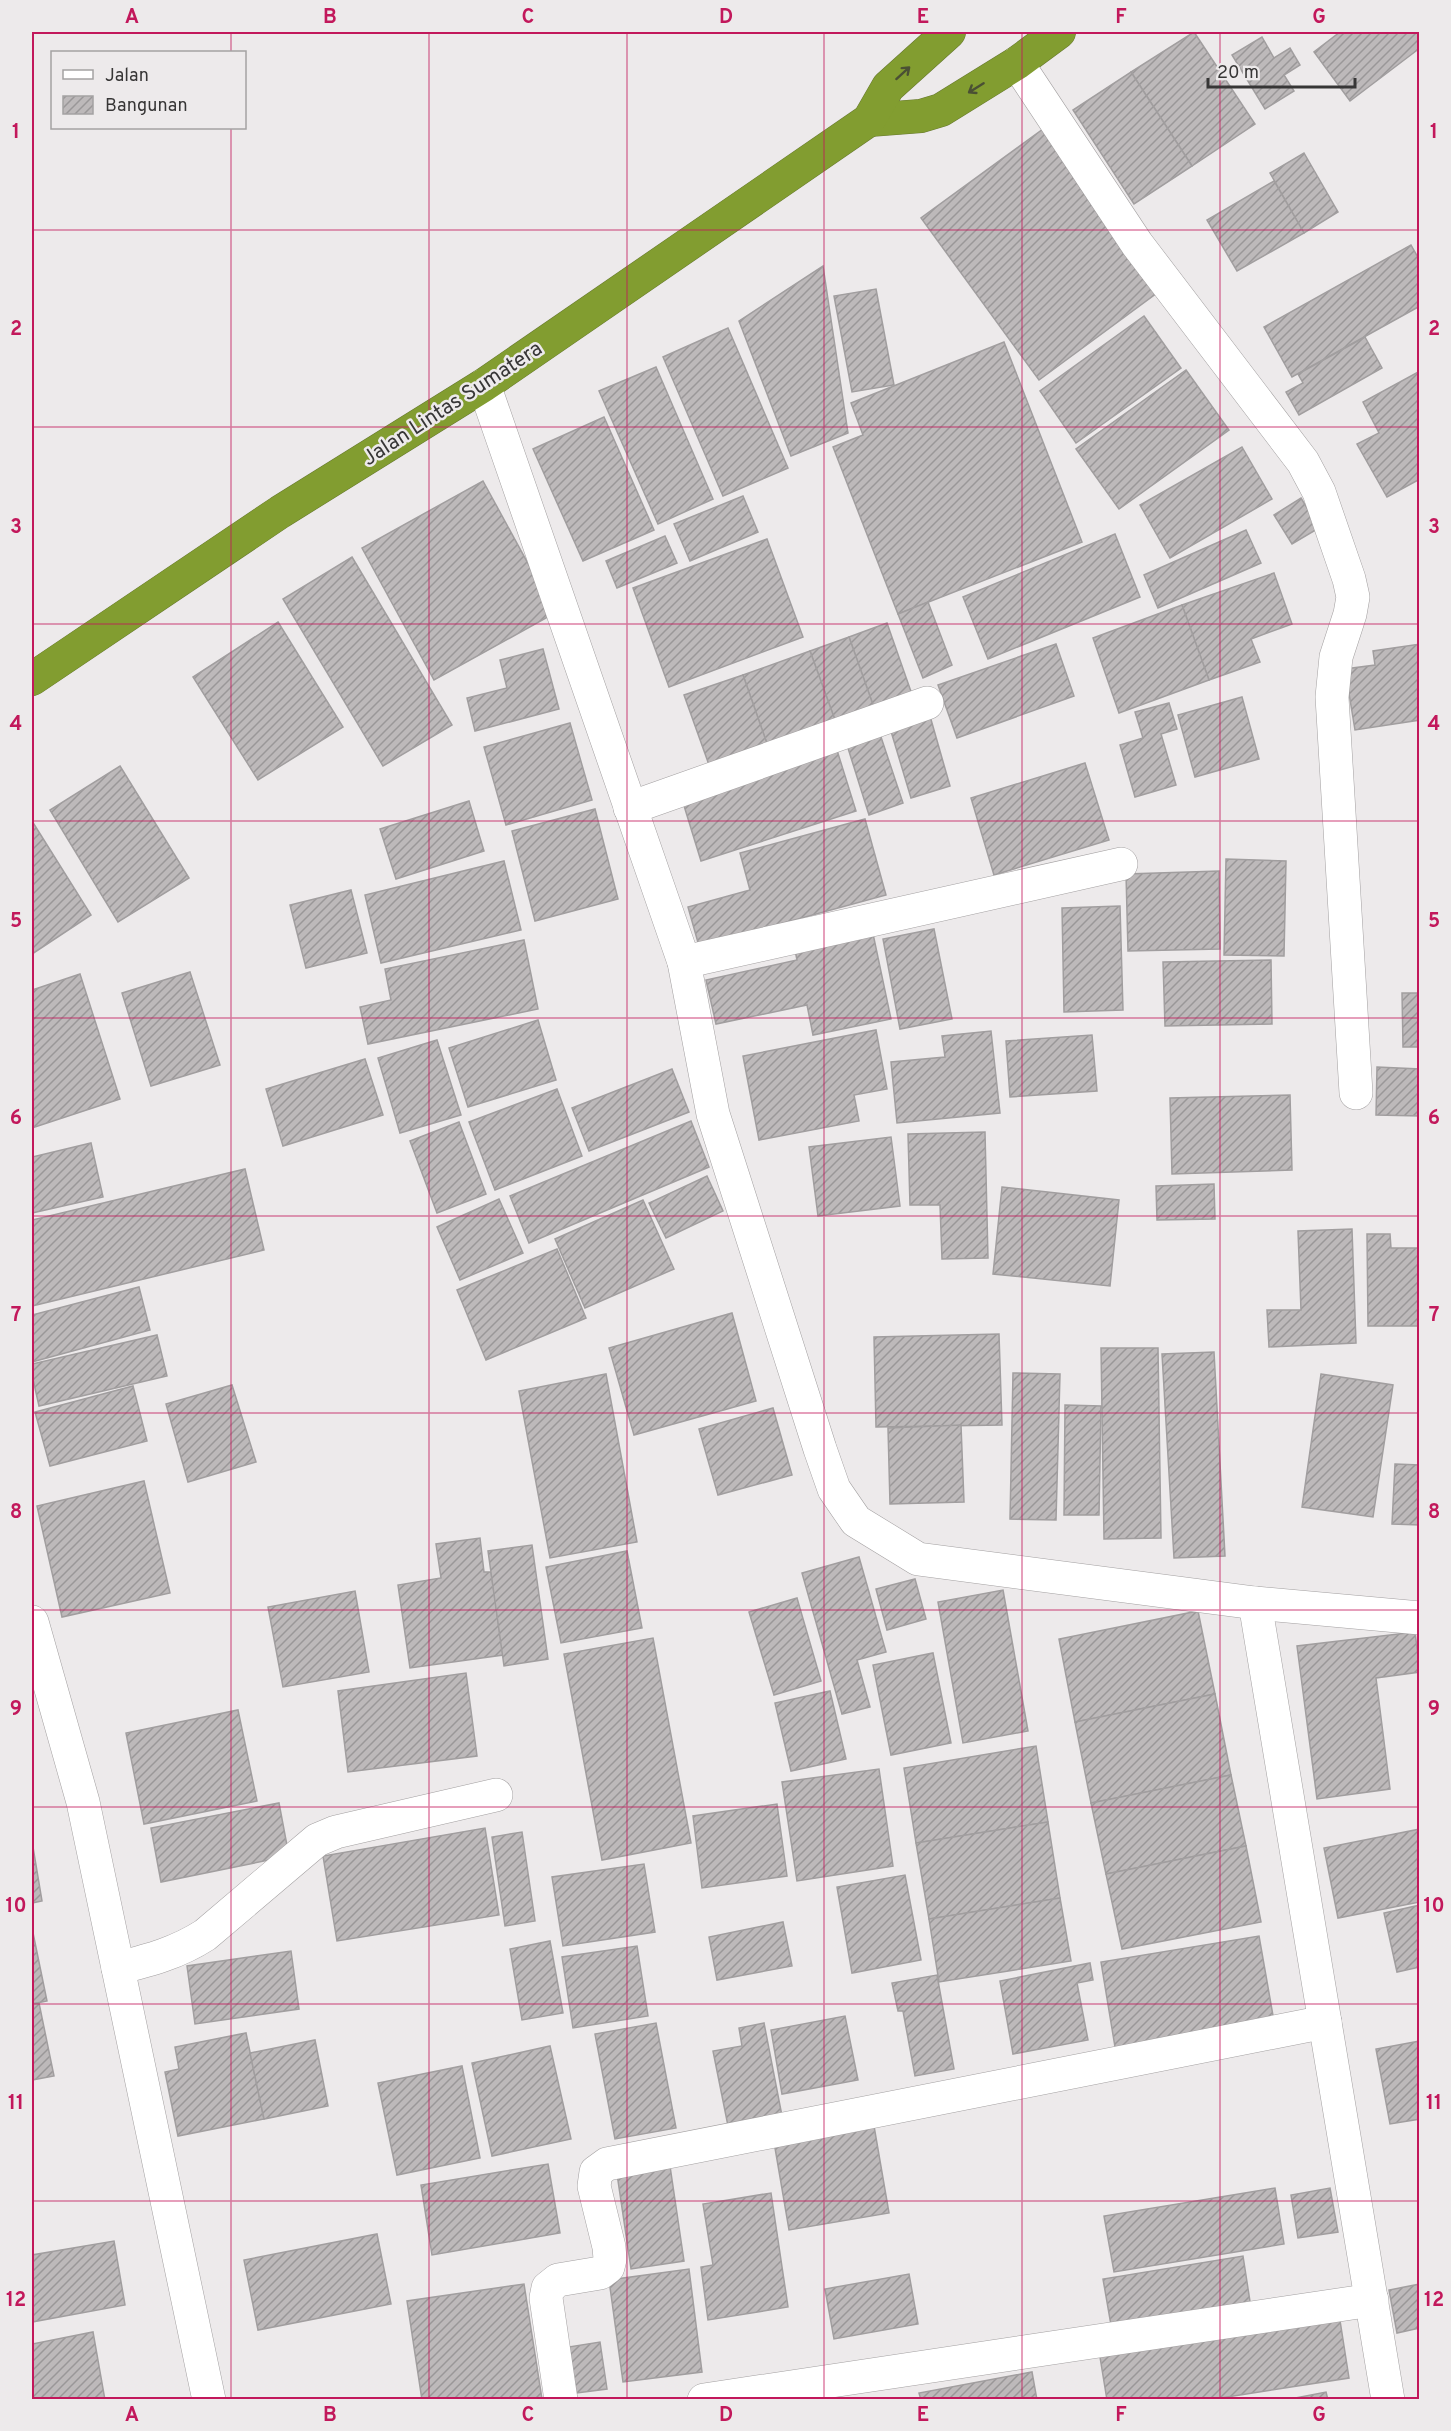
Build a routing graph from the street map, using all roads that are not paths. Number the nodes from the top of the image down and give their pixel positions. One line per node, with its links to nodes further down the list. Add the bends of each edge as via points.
1 (949, 32): 4 (highway, Jalan Lintas Sumatera, one-way to 1, via 888,87)
2 (1059, 32): 3 (highway)
3 (1017, 63): 4 (highway, one-way to 4, via 941,110 921,116); 11 (street, via 1137,244 1303,462 1350,579 1353,597 1336,657 1332,697)
4 (869, 120): 5 (highway, Jalan Lintas Sumatera)
5 (483, 385): 6 (highway, Jalan Lintas Sumatera, via 280,512); 8 (street)
6 (32, 679)
7 (927, 703): 8 (street)
8 (630, 808): 10 (street)
9 (1121, 864): 10 (street)
10 (684, 962): 12 (street, via 713,1114 834,1489 856,1521 918,1559)
11 (1356, 1093)
12 (1255, 1604): 13 (street); 17 (street)
13 (1419, 1618)
14 (32, 1622): 16 (street, via 83,1802)
15 (496, 1795): 16 (street, via 336,1832 317,1840 205,1935 167,1955)
16 (118, 1968): 19 (street)
17 (1325, 2022): 18 (street); 20 (street, via 607,2164 596,2172 594,2186 609,2247 608,2267 600,2273 558,2280 548,2288 546,2298)
18 (1372, 2300): 21 (street); 22 (street)
19 (209, 2400)
20 (561, 2400)
21 (704, 2400)
22 (1388, 2400)

